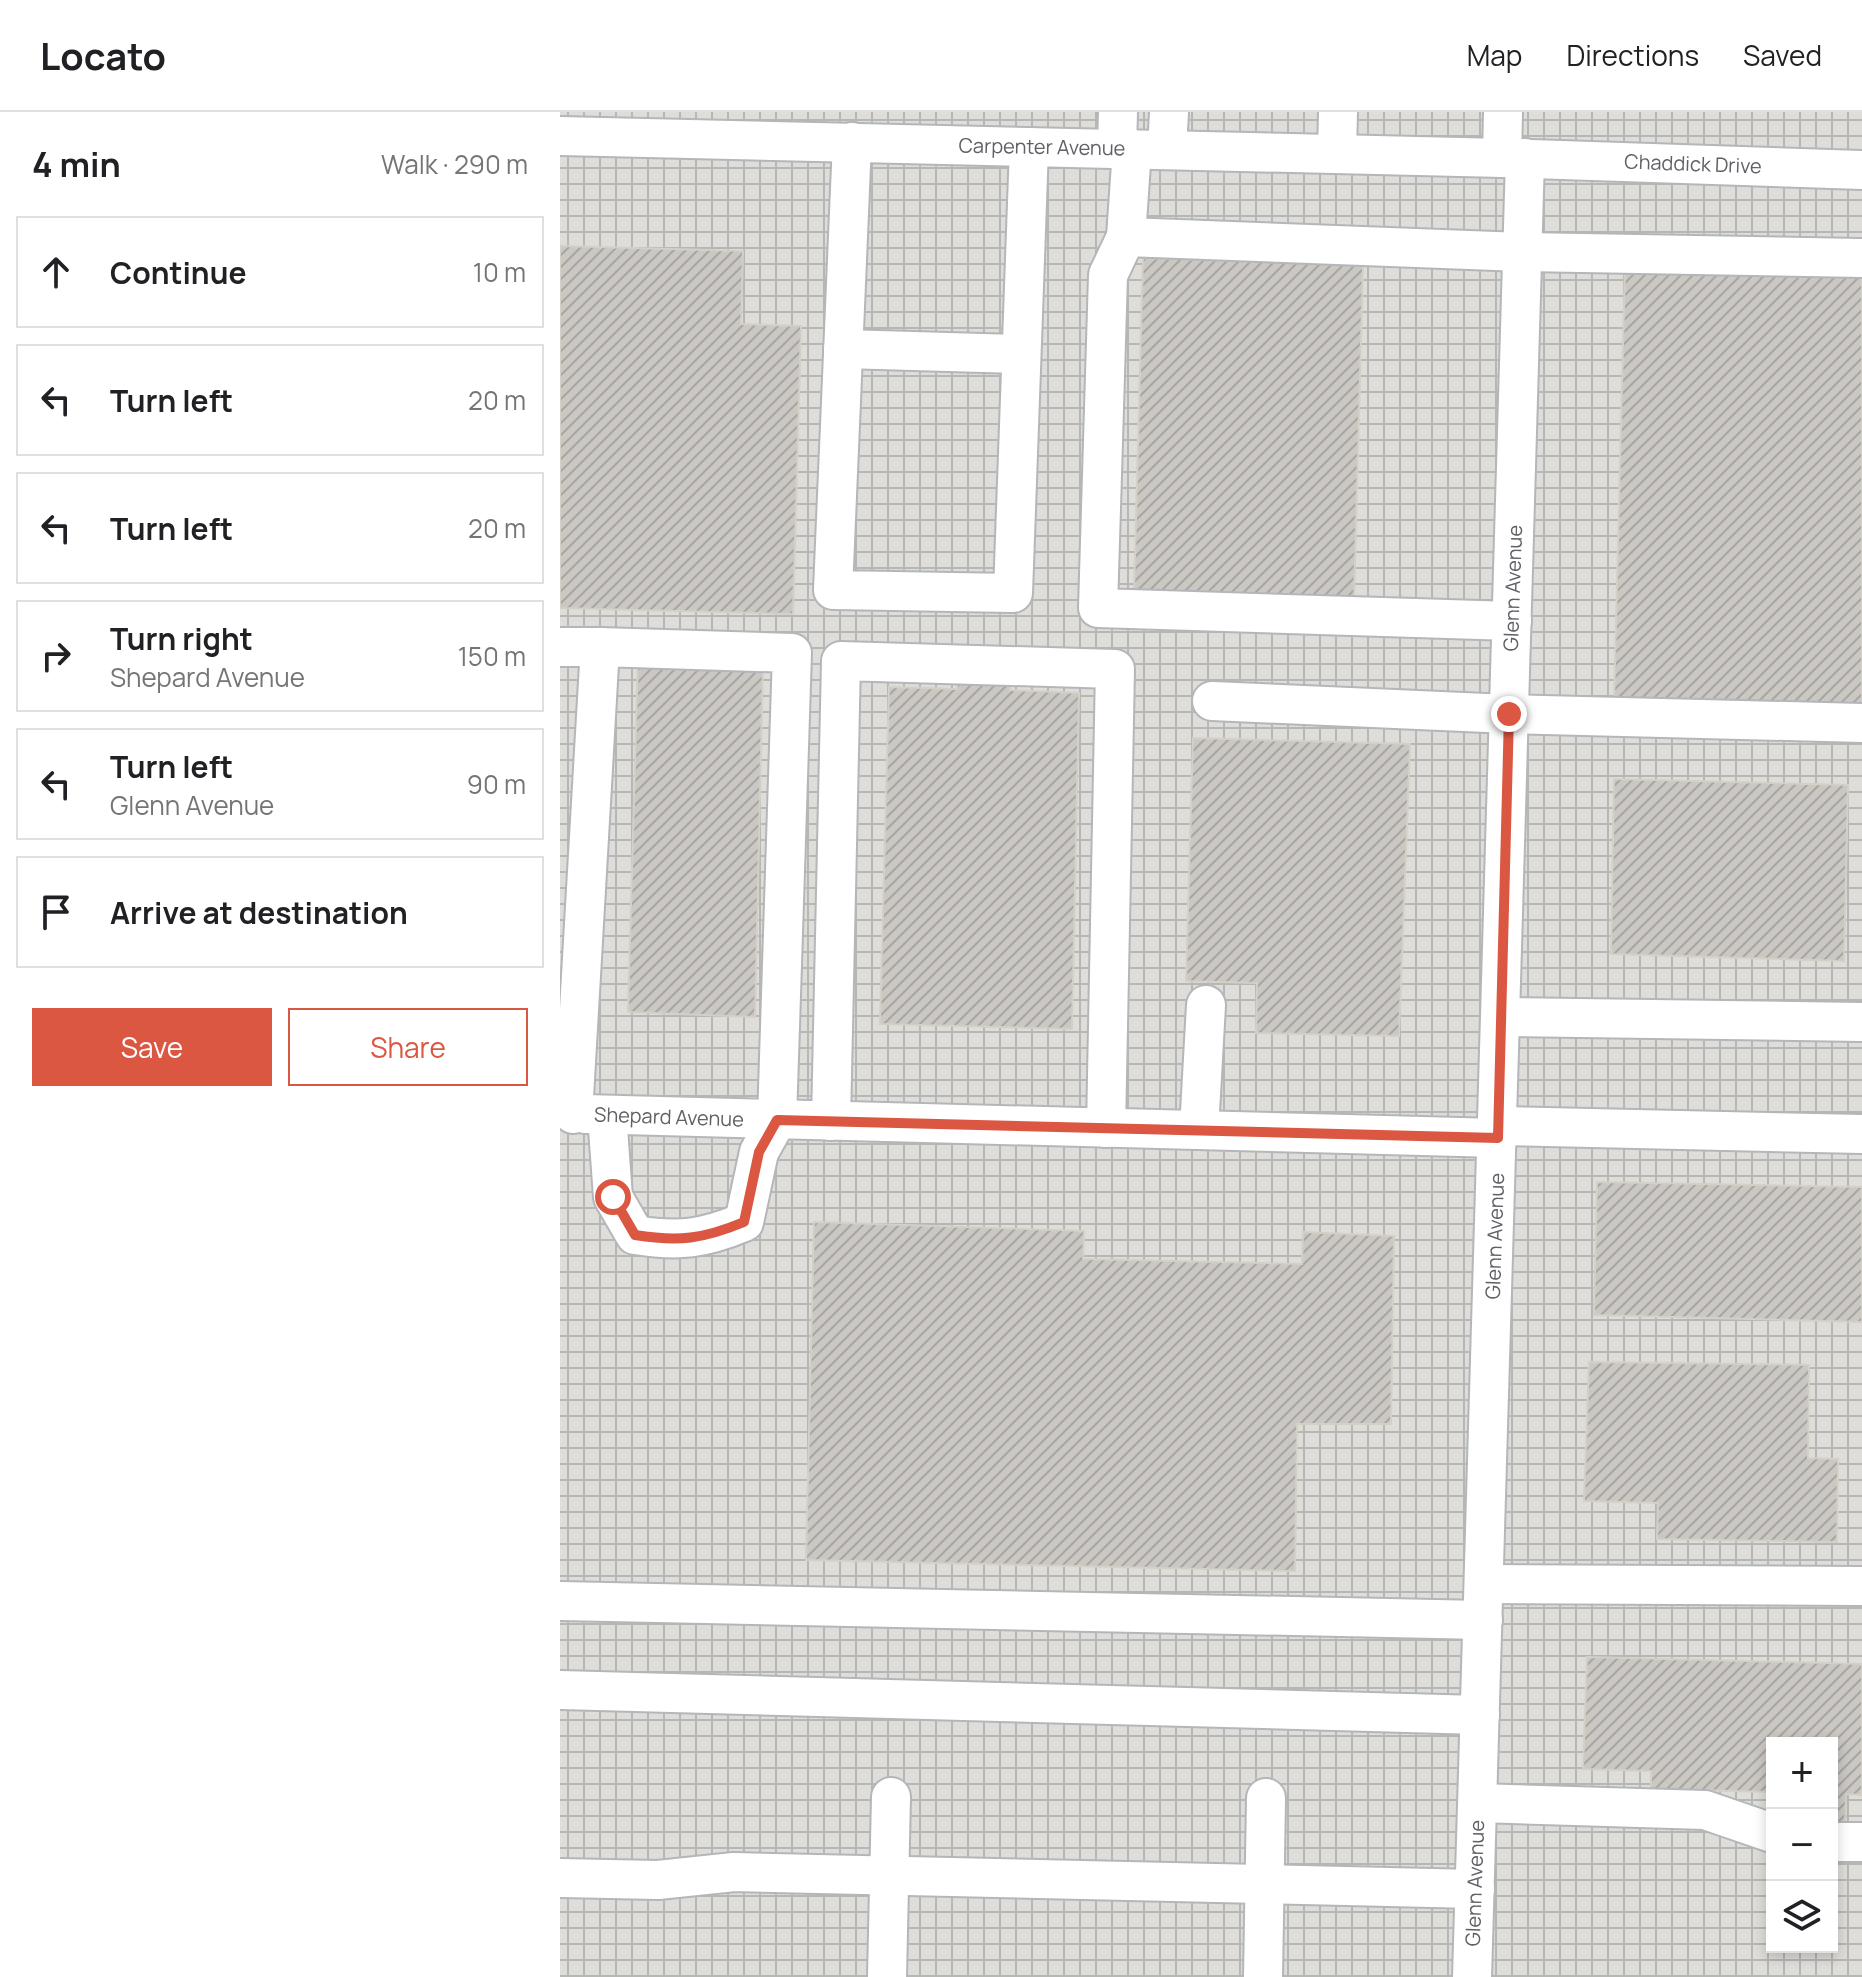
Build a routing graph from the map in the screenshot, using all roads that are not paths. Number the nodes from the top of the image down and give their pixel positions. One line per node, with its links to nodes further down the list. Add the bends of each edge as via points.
1 (1169, 112): 7 (street)
2 (1338, 112): 10 (street)
3 (1503, 112): 11 (street, Glenn Avenue)
4 (648, 125): 5 (street, Carpenter Avenue); 6 (street, Carpenter Avenue)
5 (714, 126): 8 (street, Carpenter Avenue)
6 (560, 136)
7 (1134, 140): 9 (street, Carpenter Avenue); 10 (street, Carpenter Avenue); 13 (street)
8 (852, 142): 9 (street, Carpenter Avenue); 16 (street)
9 (1029, 147): 17 (street)
10 (1337, 154): 11 (street, Carpenter Avenue)
11 (1513, 158): 12 (street, Chaddick Drive); 14 (street, Glenn Avenue)
12 (1862, 170)
13 (1126, 237): 14 (street); 18 (street, via 1108,275 1098,608)
14 (1522, 252): 15 (street); 18 (street, Glenn Avenue)
15 (1862, 258)
16 (843, 349): 17 (street); 17 (street, via 833,590 1013,593)
17 (1021, 354)
18 (1512, 621): 22 (street, Glenn Avenue)
19 (560, 647): 20 (street)
20 (600, 647): 27 (street); 28 (street, via 792,653)
21 (1212, 701): 22 (street)
22 (1509, 714): 23 (street); 25 (street, Glenn Avenue)
23 (1862, 723)
24 (1206, 1005): 31 (street)
25 (1501, 1017): 26 (street); 32 (street, Glenn Avenue)
26 (1862, 1022)
27 (580, 1114): 28 (street, Shepard Avenue); 28 (street, via 613,1197 635,1235 663,1239 710,1236 744,1222 759,1152)
28 (777, 1120): 29 (street, Shepard Avenue)
29 (831, 1121): 30 (street, Shepard Avenue); 30 (street, via 841,661 1115,669)
30 (1106, 1128): 31 (street, Shepard Avenue)
31 (1199, 1130): 32 (street, Shepard Avenue)
32 (1498, 1132): 33 (street, Shepard Avenue); 36 (street, Glenn Avenue)
33 (1862, 1134)
34 (1862, 1586): 36 (street)
35 (560, 1601): 36 (street)
36 (1484, 1602): 38 (street, Glenn Avenue)
37 (560, 1690): 38 (street)
38 (1480, 1715): 41 (street, Glenn Avenue)
39 (891, 1797): 45 (street)
40 (1266, 1798): 47 (street)
41 (1478, 1803): 42 (street, via 1705,1810); 48 (street, Glenn Avenue)
42 (1766, 1831)
43 (1838, 1842): 44 (street)
44 (1862, 1842)
45 (889, 1876): 46 (street, via 734,1872 658,1880); 47 (street); 49 (street)
46 (560, 1878)
47 (1264, 1884): 48 (street); 50 (street)
48 (1475, 1889): 51 (street, Glenn Avenue)
49 (887, 1977)
50 (1263, 1977)
51 (1472, 1977)

